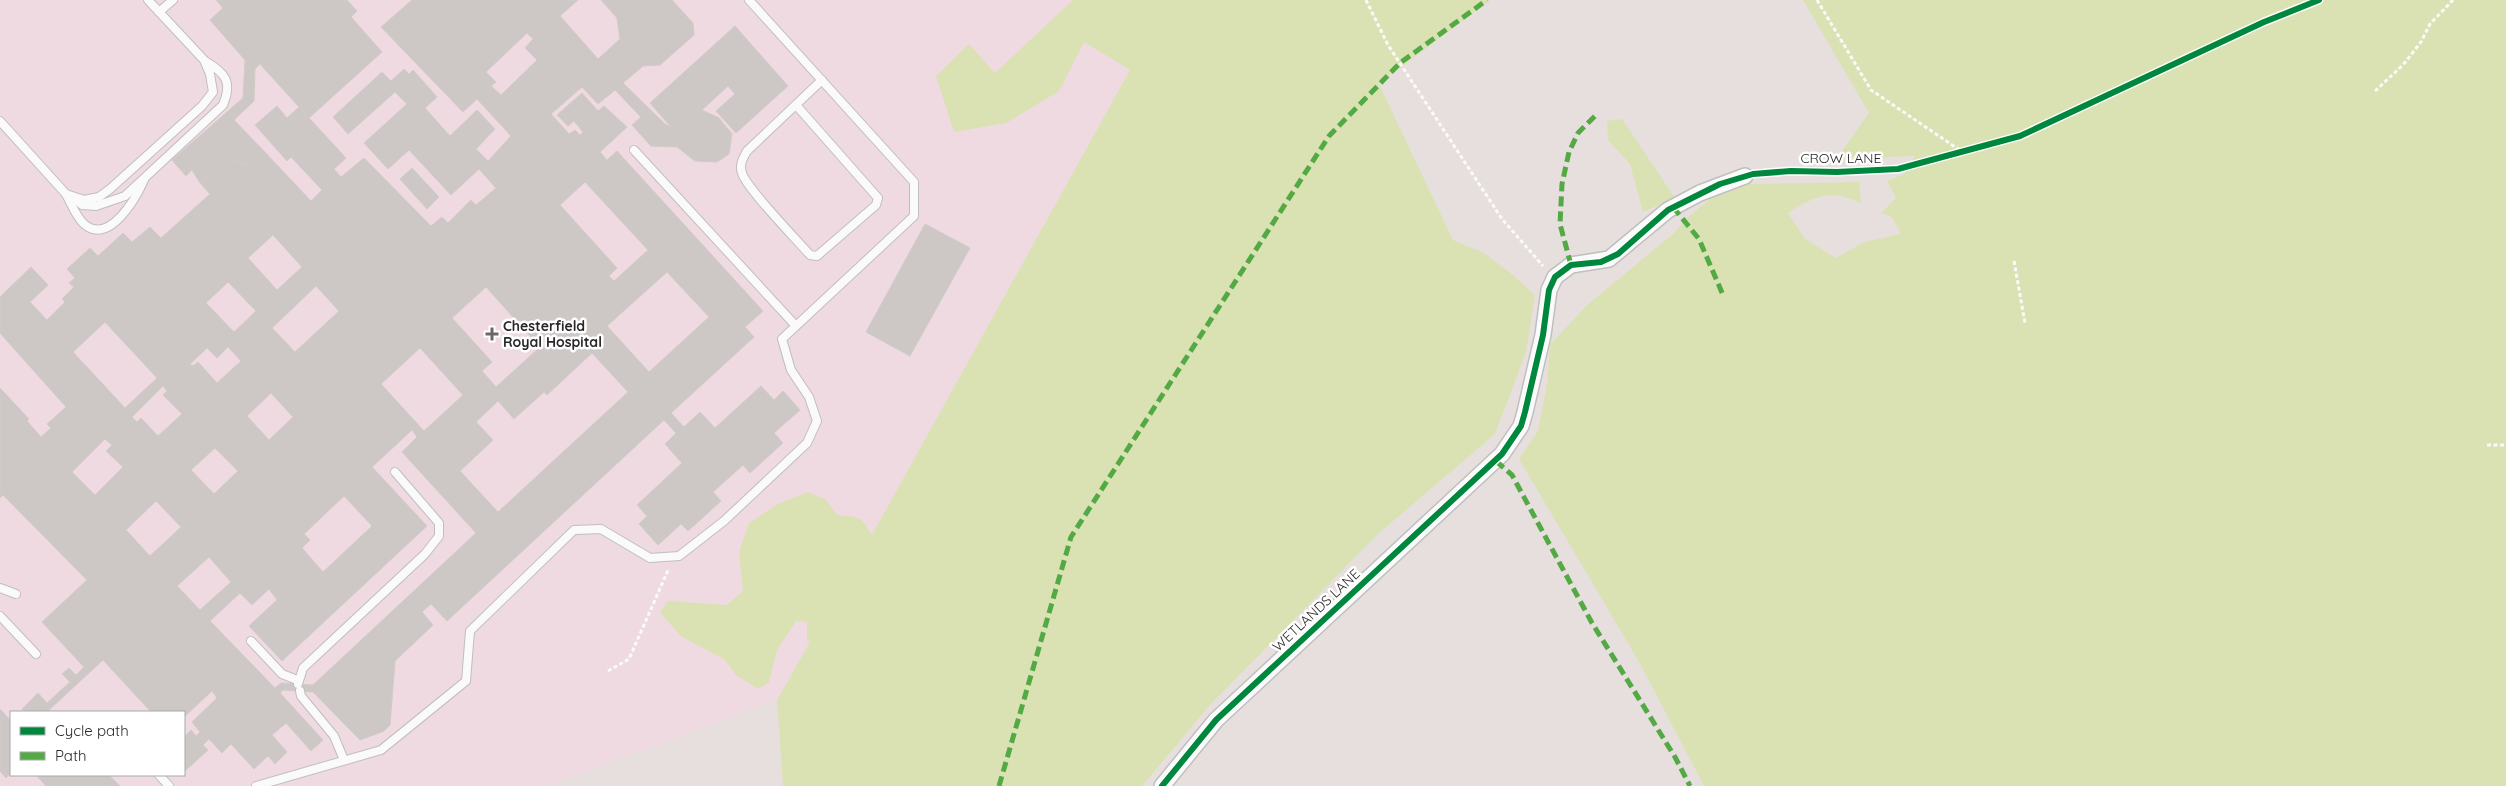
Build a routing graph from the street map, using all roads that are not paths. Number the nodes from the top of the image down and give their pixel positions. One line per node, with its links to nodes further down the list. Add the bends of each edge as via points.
1 (148, 0): 4 (lane)
2 (173, 0): 4 (lane)
3 (749, 0): 6 (lane)
4 (159, 12): 5 (lane)
5 (204, 60): 11 (lane, via 227,80 228,93 223,105); 12 (lane, via 213,92 202,106 98,197 84,200)
6 (822, 80): 7 (lane); 13 (lane, via 914,182 914,216)
7 (796, 105): 7 (lane, via 747,151 741,163 742,174 810,255 817,256 876,205 878,198)
8 (0, 121): 12 (lane)
9 (634, 150): 13 (lane)
10 (1745, 176): 25 (street, WETLANDS LANE, via 1707,190 1668,210 1609,259 1571,265 1555,277 1549,290 1526,412 1496,461 1216,720)
11 (144, 178): 12 (lane, via 125,196 96,206 82,205); 12 (lane, via 137,197 125,213 107,228 89,228)
12 (66, 194)
13 (796, 326): 21 (lane, via 782,339 791,370 809,398 817,421 807,444 724,521 679,556 650,558 601,530 574,530 470,630 466,681 381,750)
14 (395, 472): 20 (lane, via 439,523 440,536 426,554 303,668)
15 (0, 588): 16 (lane)
16 (16, 594)
17 (0, 616): 19 (lane)
18 (252, 641): 20 (lane, via 282,674)
19 (36, 654)
20 (298, 685): 21 (lane, via 301,696 334,736)
21 (344, 760): 24 (lane)
22 (160, 776): 23 (lane)
23 (170, 786)
24 (256, 786)
25 (1162, 786)

